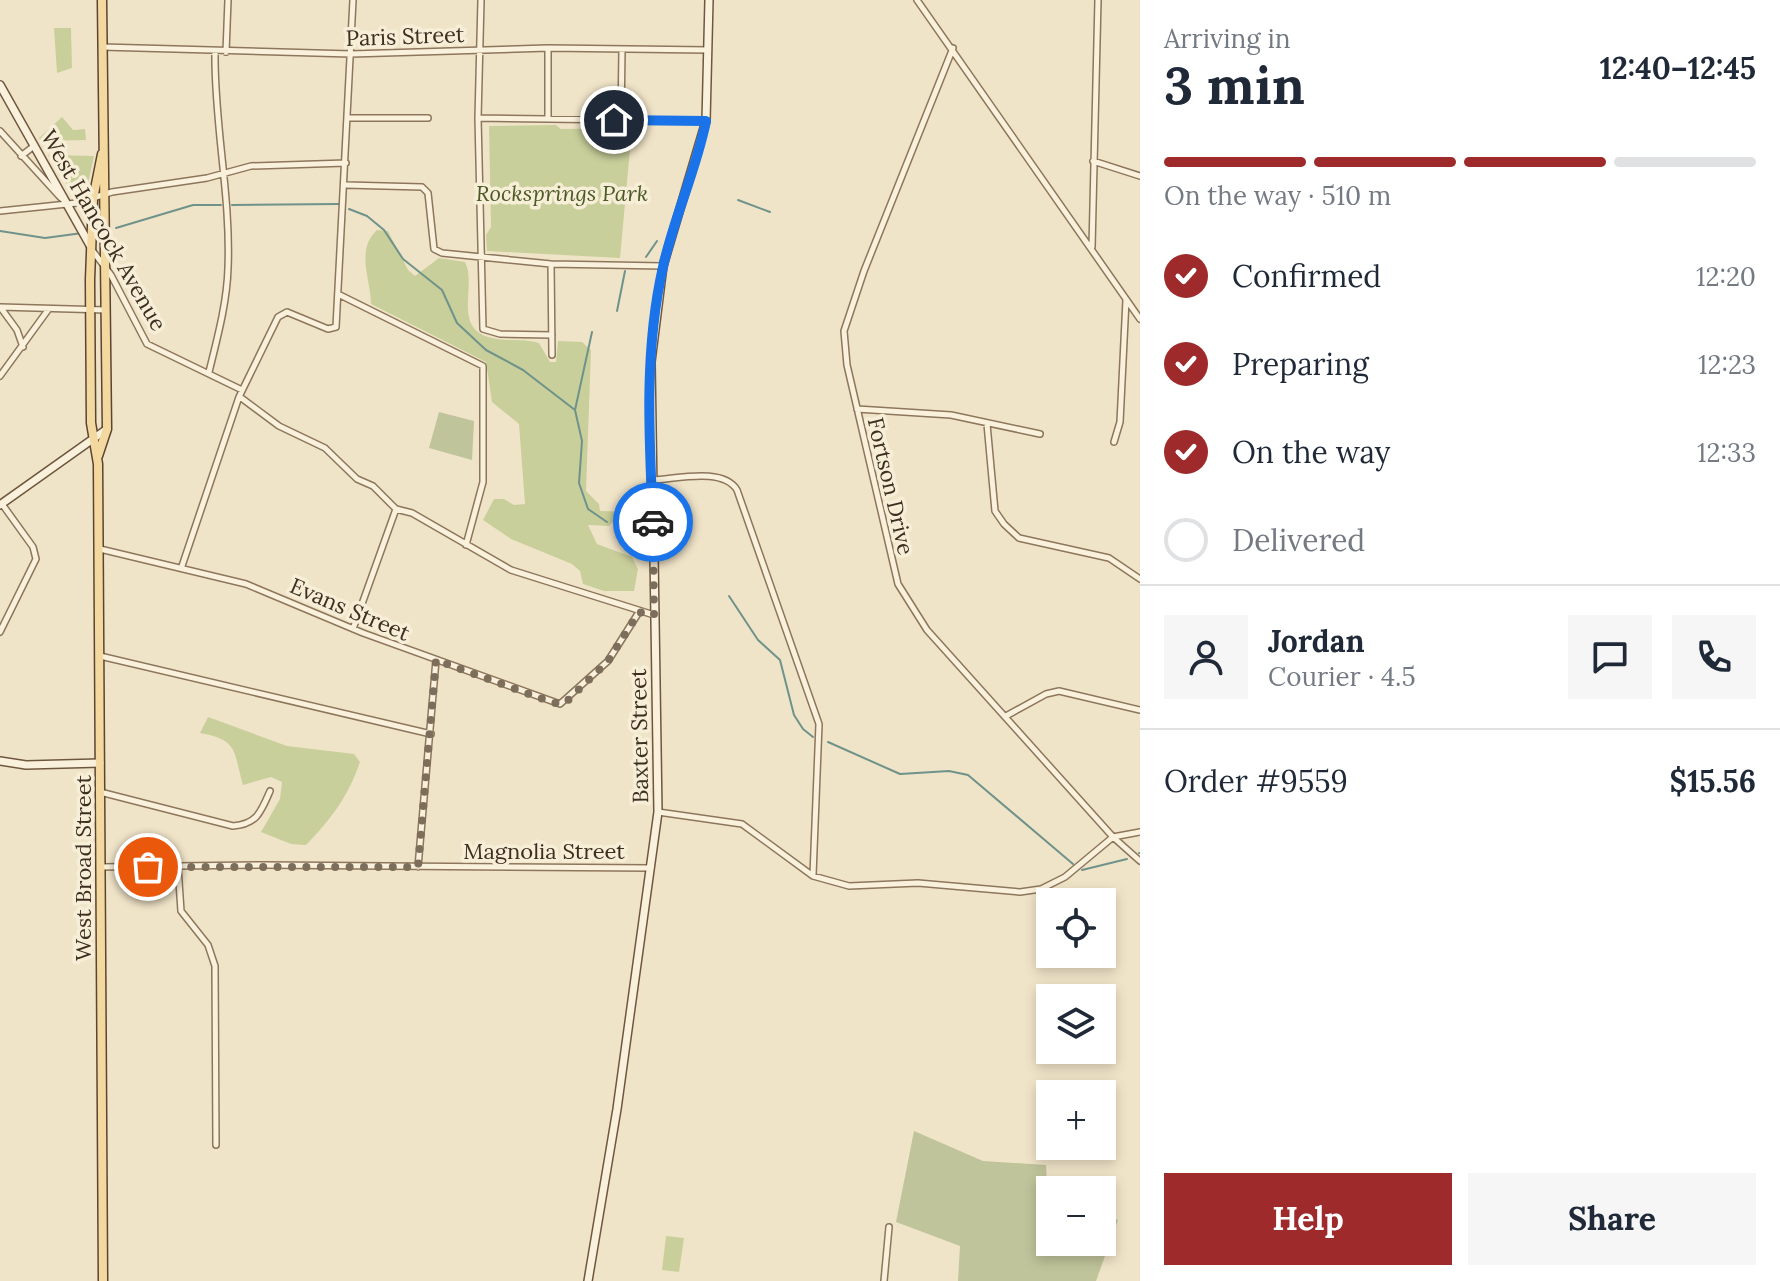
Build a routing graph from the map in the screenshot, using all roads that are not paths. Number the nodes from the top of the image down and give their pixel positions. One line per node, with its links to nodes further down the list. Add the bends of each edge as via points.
1 (102, 0): 8 (main road, West Broad Street)
2 (228, 0): 15 (street)
3 (353, 0): 16 (street)
4 (481, 0): 11 (street)
5 (709, 0): 13 (main road, Baxter Street)
6 (917, 0): 10 (street)
7 (1098, 0): 28 (street)
8 (102, 47): 14 (street, Paris Street); 26 (main road, West Broad Street)
9 (548, 48): 11 (street, Paris Street); 12 (street, Paris Street); 21 (street)
10 (953, 48): 38 (street); 56 (street, Fortson Drive, via 848,316 844,345)
11 (478, 49): 16 (street, Paris Street); 20 (street)
12 (622, 49): 13 (street, Paris Street); 22 (street)
13 (709, 50): 23 (main road, Baxter Street)
14 (215, 52): 15 (street, Paris Street); 30 (street)
15 (226, 52): 16 (street, Paris Street)
16 (351, 54): 18 (street)
17 (0, 85): 25 (main road, West Hancock Avenue)
18 (348, 118): 19 (street); 29 (street)
19 (428, 118)
20 (478, 118): 21 (street); 39 (street)
21 (548, 120): 22 (street)
22 (621, 120): 23 (street)
23 (706, 121): 41 (main road, Baxter Street)
24 (0, 131): 27 (street)
25 (34, 146): 27 (street); 35 (main road, West Hancock Avenue)
26 (102, 154): 33 (main road, West Broad Street); 34 (main road, West Broad Street)
27 (21, 156): 35 (street)
28 (1093, 161): 31 (street); 38 (street)
29 (346, 163): 30 (street, via 260,165); 32 (street)
30 (222, 174): 33 (street); 53 (street, via 228,270)
31 (1140, 176)
32 (346, 185): 39 (street, via 422,187 428,193 434,249); 43 (street)
33 (106, 193): 34 (street); 42 (main road, West Broad Street)
34 (93, 199): 35 (street); 37 (main road, West Broad Street)
35 (68, 203): 36 (street); 37 (main road, West Hancock Avenue)
36 (0, 211)
37 (91, 248): 42 (street, West Hancock Avenue); 46 (main road, West Broad Street)
38 (1092, 248): 44 (street)
39 (482, 258): 40 (street); 50 (street, via 483,329)
40 (551, 264): 41 (street); 50 (street)
41 (663, 266): 63 (main road, Baxter Street, via 651,358)
42 (106, 267): 48 (main road, West Broad Street); 53 (street, West Hancock Avenue, via 147,344)
43 (340, 295): 55 (street, via 334,330 282,313); 66 (street, via 476,360 484,371 483,482)
44 (1126, 299): 49 (street); 61 (street, via 1120,422)
45 (0, 307): 47 (street); 51 (street)
46 (90, 309): 47 (street); 48 (street); 60 (main road, West Broad Street)
47 (48, 310): 51 (street)
48 (107, 310): 58 (main road, West Broad Street)
49 (1140, 319)
50 (552, 335): 52 (street)
51 (23, 347): 54 (street)
52 (552, 355)
53 (209, 372): 55 (street, West Hancock Avenue)
54 (0, 376)
55 (241, 393): 65 (street, West Hancock Avenue, via 279,426 325,448); 68 (street)
56 (857, 409): 57 (street, via 951,415); 77 (street, Fortson Drive, via 902,594 927,630)
57 (987, 424): 59 (street); 69 (street, via 995,511 1004,524 1019,538 1109,558)
58 (107, 429): 60 (main road); 62 (main road, West Broad Street)
59 (1040, 434)
60 (91, 438): 62 (main road, West Broad Street); 64 (main road)
61 (1114, 442)
62 (98, 456): 67 (main road, West Broad Street)
63 (651, 480): 71 (main road, Baxter Street); 91 (street, via 720,476 737,490 819,724)
64 (1, 504): 73 (street, via 36,559)
65 (396, 509): 66 (street); 72 (street)
66 (466, 545): 70 (street, via 511,570)
67 (99, 548): 68 (street, Evans Street); 74 (main road, West Broad Street)
68 (182, 566): 72 (street, Evans Street, via 264,590)
69 (1140, 579)
70 (639, 612): 71 (street); 75 (street, Evans Street, via 608,661 562,704)
71 (654, 615): 83 (main road, Baxter Street)
72 (353, 629): 75 (street, Evans Street)
73 (0, 632)
74 (99, 656): 78 (street); 80 (main road, West Broad Street)
75 (436, 660): 78 (street)
76 (1140, 710): 77 (street, via 1059,691)
77 (1006, 716): 85 (street, Fortson Drive)
78 (431, 734): 89 (street)
79 (0, 761): 80 (main road)
80 (100, 763): 82 (main road, West Broad Street)
81 (270, 791): 82 (street, via 258,819 233,826)
82 (100, 792): 87 (main road, West Broad Street)
83 (658, 812): 90 (main road, Baxter Street); 91 (street, via 742,824)
84 (1140, 832): 85 (street)
85 (1113, 837): 86 (street, Fortson Drive); 91 (street, via 1065,877 1041,889 918,883 849,886)
86 (1140, 861)
87 (100, 867): 88 (street, Magnolia Street); 94 (main road, West Broad Street)
88 (178, 867): 89 (street, Magnolia Street); 92 (street, via 181,911 208,945 215,966)
89 (418, 867): 90 (street, Magnolia Street)
90 (651, 868): 95 (main road, Baxter Street)
91 (813, 876)
92 (216, 1145)
93 (889, 1227): 96 (street)
94 (103, 1281)
95 (588, 1281)
96 (884, 1281)

